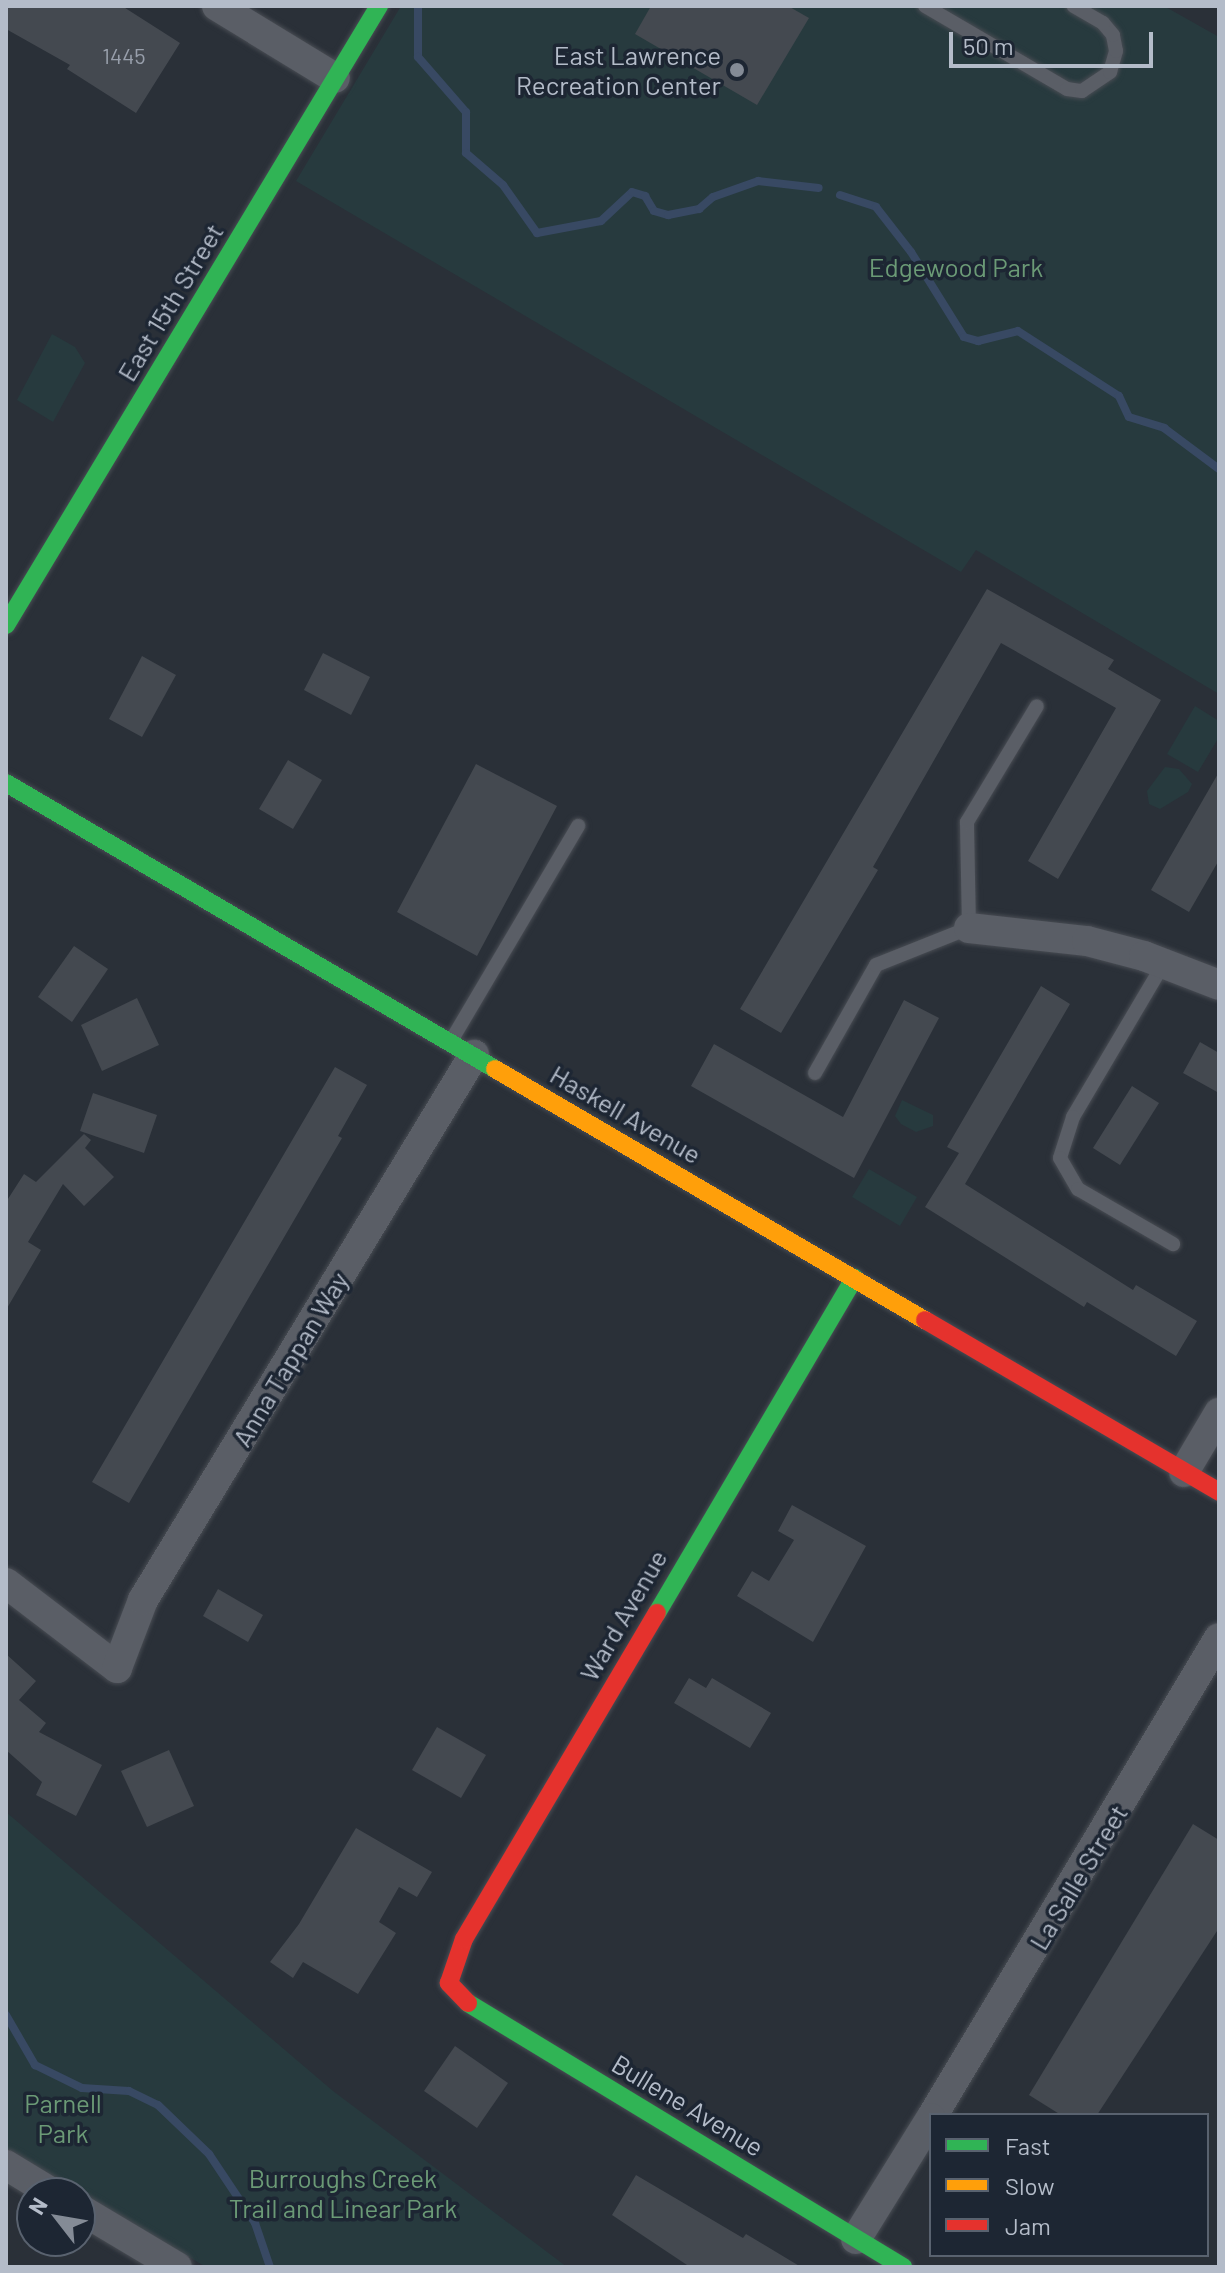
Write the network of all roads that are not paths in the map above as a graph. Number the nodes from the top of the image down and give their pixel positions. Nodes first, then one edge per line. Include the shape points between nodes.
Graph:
1 (217, 6) edge
2 (379, 6) edge
3 (925, 6) edge
4 (1074, 6) edge
5 (335, 78) junction
6 (6, 625) edge
7 (1037, 706) dead end
8 (6, 783) edge
9 (578, 826) dead end
10 (969, 928) junction
11 (1164, 963) junction
12 (1219, 985) edge
13 (462, 1048) junction
14 (815, 1073) dead end
15 (1173, 1244) dead end
16 (854, 1278) junction
17 (1219, 1413) edge
18 (1184, 1472) junction
19 (1219, 1492) edge
20 (6, 1583) edge
21 (1219, 1638) edge
22 (449, 1983) joint
23 (934, 2113) edge
24 (929, 2121) edge
25 (6, 2165) edge
26 (26, 2177) edge
27 (96, 2219) edge
28 (856, 2239) junction
29 (177, 2267) edge
30 (903, 2267) edge

1 - 5 street
2 - 5 main road, East 15th Street
3 - 4 lane via 1067,89 1082,91 1110,72 1116,51 1113,35 1103,23
5 - 6 main road, East 15th Street
7 - 10 lane via 967,822
8 - 13 main road, Haskell Avenue
9 - 13 lane
10 - 11 street via 1041,932
10 - 14 lane via 876,965
11 - 12 street
11 - 15 lane via 1073,1117 1060,1158 1078,1189
13 - 16 main road, Haskell Avenue
13 - 20 street, Anna Tappan Way via 143,1600 117,1668
16 - 18 main road, Haskell Avenue
16 - 22 main road, Ward Avenue via 464,1939
17 - 18 street
18 - 19 main road, Haskell Avenue
21 - 23 street, La Salle Street
22 - 28 main road, Bullene Avenue via 466,2002
24 - 28 street, La Salle Street
25 - 26 street
27 - 29 street
28 - 30 main road, Bullene Avenue

